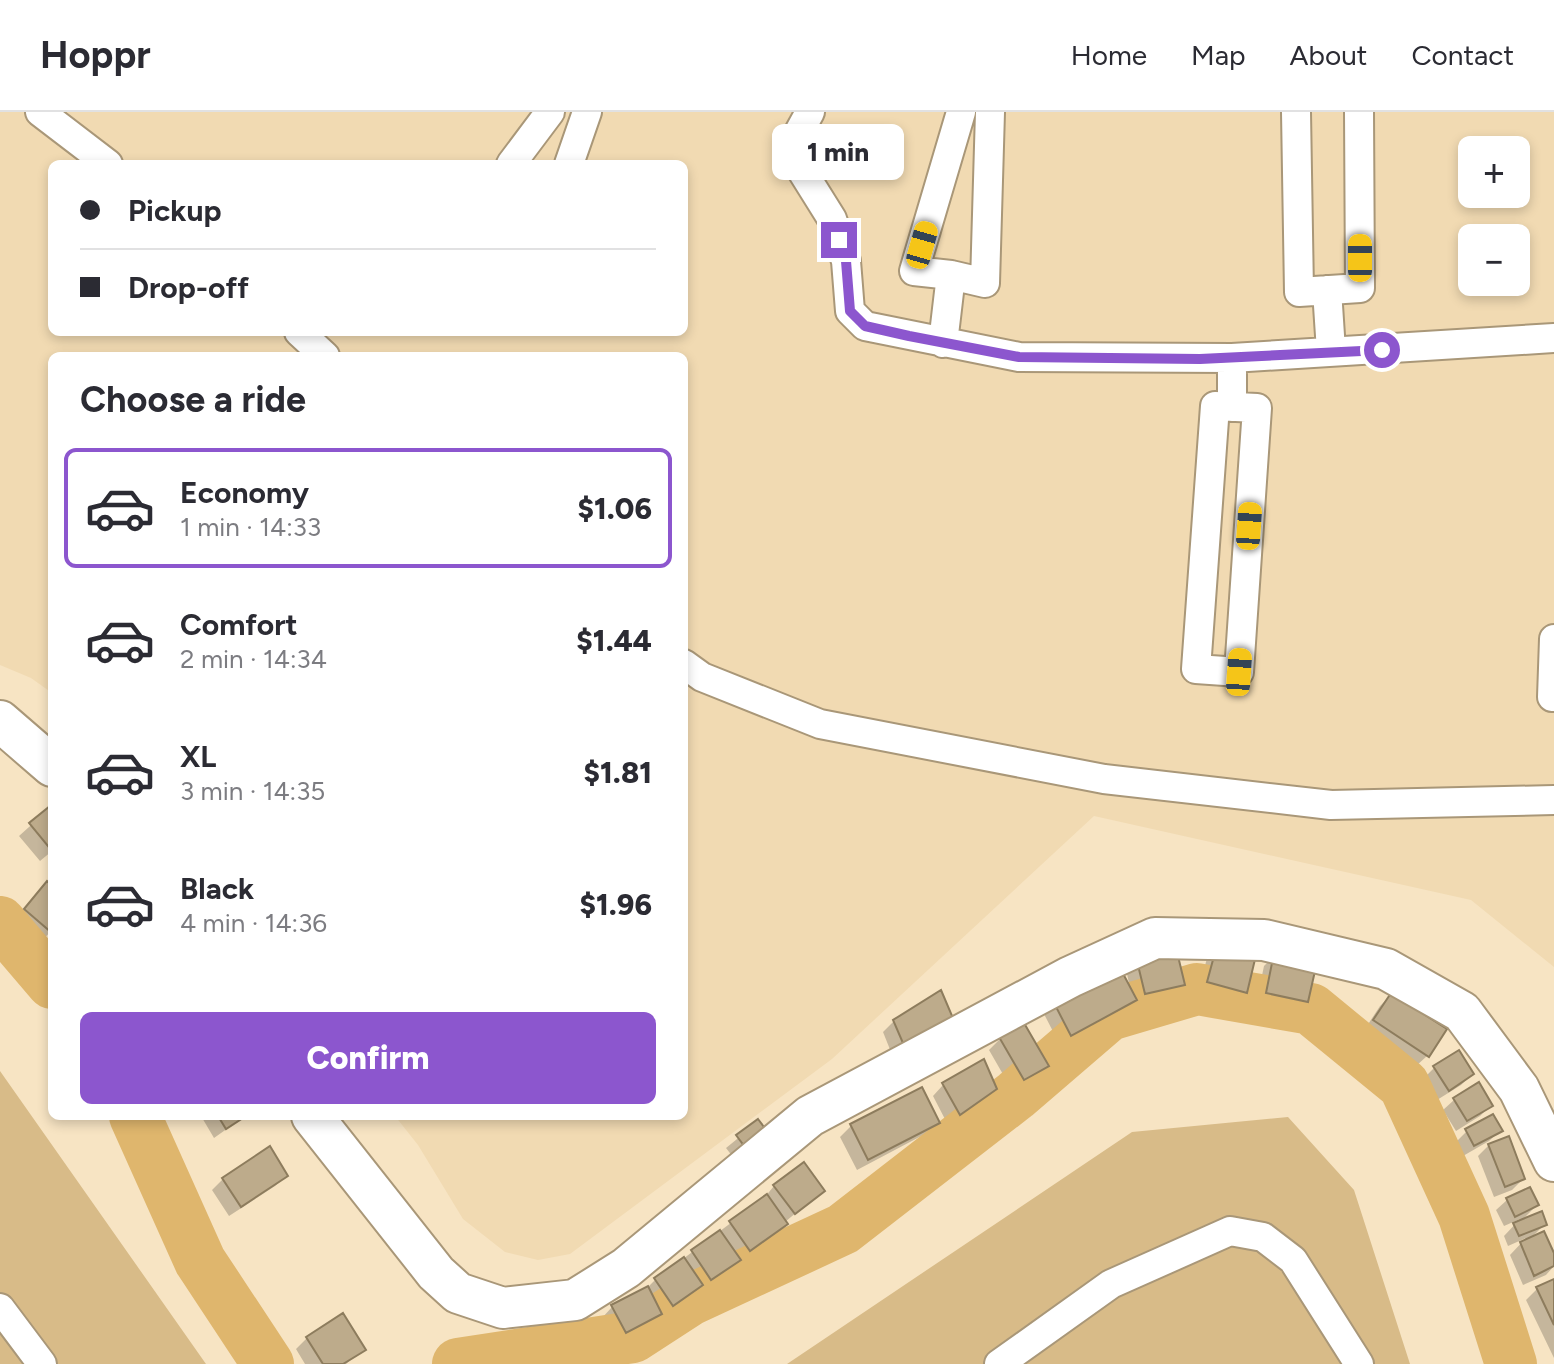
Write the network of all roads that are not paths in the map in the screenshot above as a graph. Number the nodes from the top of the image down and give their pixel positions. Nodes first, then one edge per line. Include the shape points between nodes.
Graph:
1 (40, 112) edge
2 (550, 112) edge
3 (587, 112) edge
4 (810, 112) edge
5 (961, 112) edge
6 (990, 112) edge
7 (1296, 112) edge
8 (1359, 112) edge
9 (103, 160) edge
10 (514, 160) edge
11 (570, 160) edge
12 (951, 275) junction
13 (1327, 290) junction
14 (303, 336) edge
15 (1554, 338) edge
16 (943, 343) junction
17 (1331, 351) junction
18 (321, 352) edge
19 (1232, 358) junction
20 (1232, 407) junction
21 (1554, 639) edge
22 (688, 667) edge
23 (1554, 697) edge
24 (0, 721) edge
25 (48, 763) edge
26 (1554, 800) edge
27 (315, 1120) edge
28 (1554, 1161) edge
29 (0, 1308) edge
30 (42, 1364) edge
31 (999, 1364) edge
32 (1359, 1364) edge

1 - 9 street
2 - 10 street
3 - 11 street
4 - 16 street via 799,132 798,154 802,171 832,219 846,261 850,311 865,326
5 - 12 street via 914,271
6 - 12 street via 985,283
7 - 13 street via 1299,292
8 - 13 street via 1360,288
12 - 16 street
13 - 17 street
14 - 18 street
15 - 17 street
16 - 19 street via 1019,357
17 - 19 street
19 - 20 street
20 - 20 street via 1215,406 1196,669 1239,672 1257,408
21 - 23 street
22 - 26 street via 820,724 1104,779 1331,805
24 - 25 street
27 - 28 street via 436,1273 458,1293 503,1308 575,1300 626,1268 810,1116 1070,977 1155,938 1264,940 1386,969 1462,1012 1519,1089
29 - 30 street
31 - 32 street via 1111,1284 1230,1231 1263,1237 1293,1260

